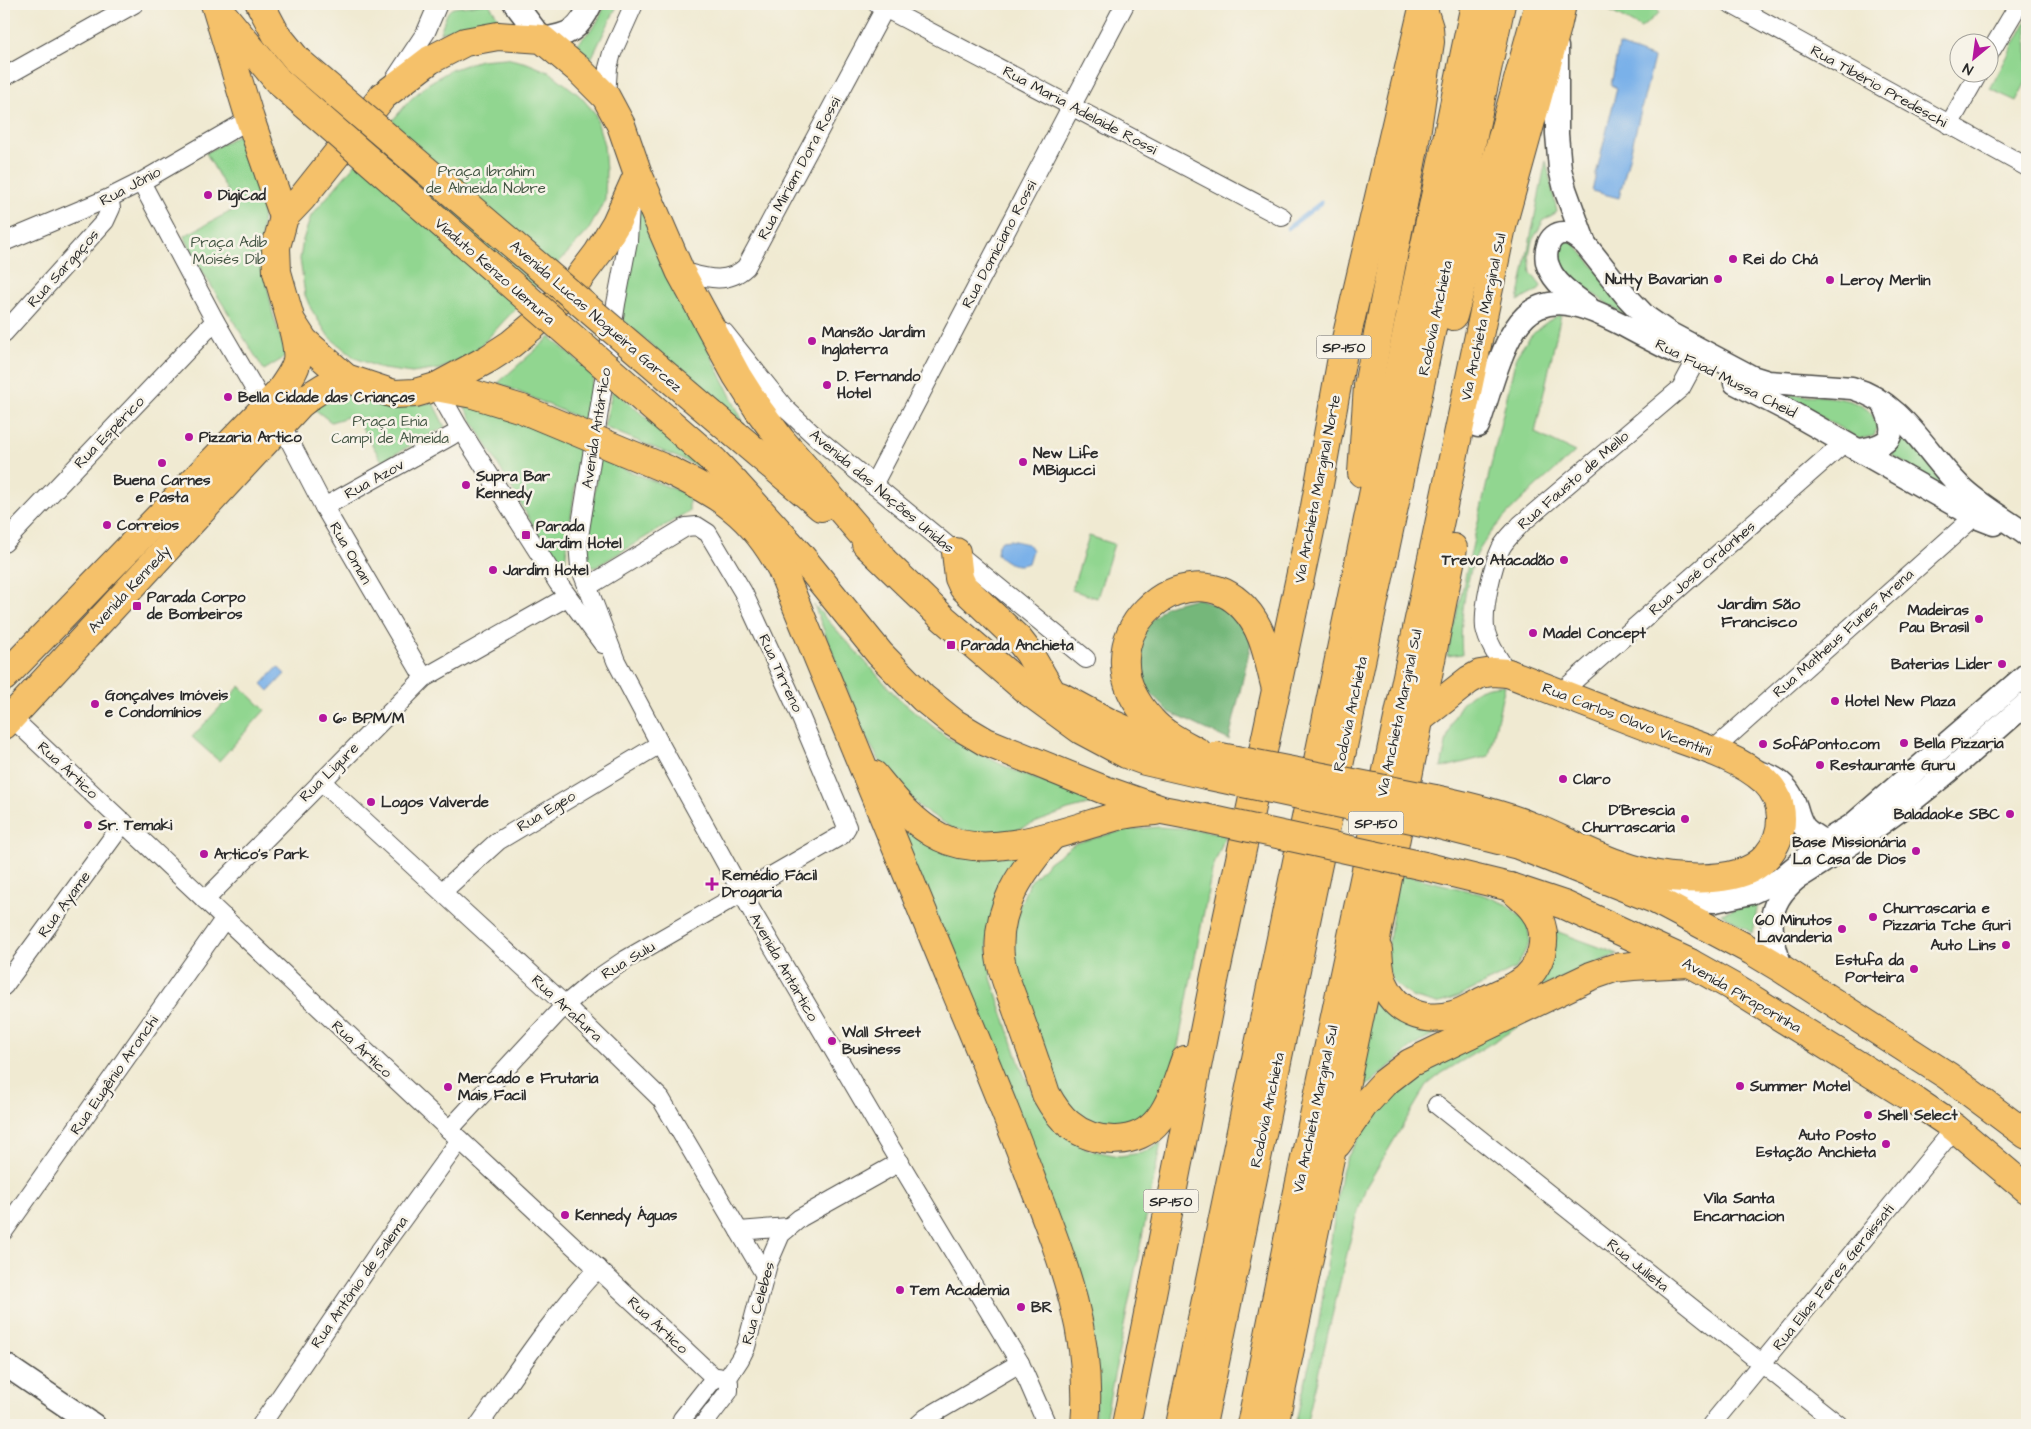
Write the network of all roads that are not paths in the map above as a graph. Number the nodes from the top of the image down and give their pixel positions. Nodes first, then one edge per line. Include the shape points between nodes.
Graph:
1 (134, 4) edge
2 (215, 4) edge
3 (260, 4) edge
4 (438, 4) edge
5 (591, 4) edge
6 (634, 4) edge
7 (1125, 4) edge
8 (1474, 4) edge
9 (1501, 4) edge
10 (1539, 4) edge
11 (1731, 4) edge
12 (2019, 4) edge
13 (518, 5) edge
14 (881, 6) edge
15 (1423, 6) edge
16 (1559, 15) edge
17 (542, 39) junction
18 (1998, 39) edge
19 (4, 76) edge
20 (1973, 82) edge
21 (384, 96) junction
22 (606, 97) junction
23 (1071, 106) junction
24 (250, 119) junction
25 (1949, 125) junction
26 (2027, 167) edge
27 (141, 182) junction
28 (635, 182) junction
29 (109, 198) junction
30 (284, 217) junction
31 (1282, 217) dead end
32 (1503, 222) junction
33 (6, 239) edge
34 (1585, 244) junction
35 (680, 271) junction
36 (697, 303) junction
37 (1590, 308) junction
38 (291, 321) junction
39 (215, 322) junction
40 (4, 333) edge
41 (1695, 362) junction
42 (346, 378) junction
43 (436, 387) junction
44 (1882, 401) junction
45 (273, 417) junction
46 (1478, 426) junction
47 (451, 436) dead end
48 (1851, 446) junction
49 (873, 485) junction
50 (324, 507) junction
51 (1974, 516) junction
52 (1366, 521) junction
53 (2027, 535) edge
54 (4, 543) edge
55 (956, 552) junction
56 (1385, 552) junction
57 (880, 556) junction
58 (587, 587) junction
59 (567, 597) junction
60 (944, 619) junction
61 (1086, 659) dead end
62 (616, 661) junction
63 (1508, 673) junction
64 (2027, 674) edge
65 (4, 676) edge
66 (424, 678) junction
67 (1051, 691) junction
68 (1560, 693) junction
69 (1277, 694) junction
70 (2027, 703) edge
71 (1418, 720) junction
72 (8, 721) edge
73 (660, 744) junction
74 (1712, 752) junction
75 (857, 755) junction
76 (1208, 762) junction
77 (1746, 766) junction
78 (320, 781) junction
79 (1162, 810) junction
80 (1433, 811) junction
81 (124, 822) junction
82 (1801, 822) junction
83 (842, 835) joint
84 (1052, 836) junction
85 (1567, 842) junction
86 (1833, 846) junction
87 (1792, 868) junction
88 (1510, 887) junction
89 (443, 891) junction
90 (742, 894) junction
91 (1654, 899) junction
92 (204, 900) junction
93 (224, 918) junction
94 (1377, 934) junction
95 (1690, 963) junction
96 (1782, 970) junction
97 (1215, 976) junction
98 (4, 986) edge
99 (565, 1005) junction
100 (1437, 1106) dead end
101 (1955, 1128) junction
102 (454, 1135) junction
103 (2027, 1135) edge
104 (1331, 1154) junction
105 (900, 1162) junction
106 (2027, 1189) edge
107 (788, 1227) junction
108 (4, 1231) edge
109 (739, 1231) junction
110 (598, 1268) junction
111 (765, 1275) junction
112 (1020, 1363) junction
113 (4, 1364) edge
114 (1763, 1364) junction
115 (721, 1379) junction
116 (94, 1425) edge
117 (260, 1425) edge
118 (479, 1425) edge
119 (680, 1425) edge
120 (703, 1425) edge
121 (918, 1425) edge
122 (1048, 1425) edge
123 (1085, 1425) edge
124 (1126, 1425) edge
125 (1180, 1425) edge
126 (1202, 1425) edge
127 (1251, 1425) edge
128 (1274, 1425) edge
129 (1711, 1425) edge
130 (1839, 1425) edge

1 - 19 street
2 - 24 main road
2 - 79 main road, Viaduto Kenzo Uemura, bridge via 278,81 713,460 799,554 880,654 940,713 986,742
3 - 57 main road, Avenida Lucas Nogueira Garcez, bridge via 276,34 298,61
4 - 21 street via 426,32
5 - 17 street via 573,31
6 - 22 street via 612,53
7 - 23 street, Rua Domiciano Rossi
8 - 52 main road, Rodovia Anchieta
9 - 56 main road, Rodovia Anchieta / SP-150
10 - 56 main road via 1474,234 1420,445
11 - 25 street, Rua Tibério Predeschi
12 - 18 street
13 - 17 street, Avenida das Nações Unidas
14 - 23 street, Rua Maria Adelaide Rossi
14 - 35 street, Rua Miriam Dora Rossi via 746,267 731,278 722,280
15 - 52 main road via 1430,42 1421,107 1368,386 1362,475
15 - 69 main road, Via Anchieta Marginal Norte / SP-150 via 1343,352
16 - 32 main road, Via Anchieta Marginal Sul / SP-150
16 - 34 street, Rua Fuad Mussa Cheid via 1557,134 1560,169
17 - 21 main road via 498,36 465,42 430,60
17 - 22 main road, Avenida das Nações Unidas
20 - 25 street
21 - 30 main road
22 - 28 main road, Avenida das Nações Unidas via 621,125
23 - 31 street, Rua Maria Adelaide Rossi
23 - 49 street, Rua Domiciano Rossi
24 - 27 street, Rua Jônio
24 - 30 main road
25 - 26 street, Rua Tibério Predeschi
27 - 29 street, Rua Jônio
27 - 39 street, Rua Oman
28 - 35 main road, Avenida das Nações Unidas
28 - 43 main road via 616,223 576,282 535,324 488,359
28 - 58 street, Avenida Antártico via 578,543 580,567
29 - 33 street, Rua Jônio
29 - 40 street, Rua Sargaços via 110,211 105,221
30 - 38 main road via 276,247 277,272
32 - 46 main road via 1507,255
32 - 127 main road, Via Anchieta Marginal Sul / SP-150
34 - 37 street via 1574,235 1561,233 1550,242 1546,260 1556,279
34 - 44 street, Rua Fuad Mussa Cheid via 1646,318 1752,378 1852,388
35 - 36 main road, Avenida das Nações Unidas
36 - 49 street, Avenida das Nações Unidas via 714,318 785,408
36 - 57 main road, Avenida das Nações Unidas via 758,409
37 - 41 street, Rua Fuad Mussa Cheid
37 - 46 street, Rua Fuad Mussa Cheid via 1565,303 1549,304 1526,316 1515,329 1505,350
38 - 42 main road via 304,341
38 - 45 main road, Avenida Kennedy via 299,359 278,394
39 - 45 street, Rua Oman
39 - 54 street, Rua Espérico
41 - 48 street, Rua Fuad Mussa Cheid
41 - 63 street, Rua Fausto de Mello via 1681,388 1520,524 1502,547 1492,574 1485,627
42 - 43 main road via 394,394 415,394
42 - 45 main road, Avenida Kennedy
43 - 59 street, Avenida Antártico via 456,424
43 - 75 main road, bridge via 522,409 666,469 736,510 766,542 781,568
44 - 48 street via 1891,424 1892,432 1888,439 1876,447
44 - 53 street, Rua Fuad Mussa Cheid via 1912,428 1965,490
45 - 50 street, Rua Oman
45 - 65 main road, Avenida Kennedy
45 - 72 main road, Avenida Kennedy via 174,540
46 - 71 main road
47 - 50 street, Rua Azov
48 - 51 street, Rua Fuad Mussa Cheid
48 - 68 street, Rua José Ordonhes
49 - 55 street, Avenida das Nações Unidas
50 - 66 street, Rua Oman
51 - 53 street, Rua Fuad Mussa Cheid
51 - 74 street, Rua Matheus Funes Arena
52 - 125 main road, Rodovia Anchieta
55 - 61 street, Avenida das Nações Unidas
55 - 67 main road via 963,587 1020,640
56 - 126 main road, Rodovia Anchieta / SP-150
57 - 60 main road, Avenida Lucas Nogueira Garcez
58 - 62 street, Avenida Antártico
58 - 83 street, Rua Tirreno via 691,525 708,534 743,592 795,704 846,823
59 - 62 street, Avenida Antártico
59 - 66 street, Rua Ligure
60 - 67 main road, Avenida Lucas Nogueira Garcez
60 - 76 main road, Avenida Lucas Nogueira Garcez via 1025,689 1081,730 1145,761
62 - 73 street, Avenida Antártico
63 - 68 main road, Rua Carlos Olavo Vicentini
63 - 71 main road via 1480,674
64 - 86 street via 1851,826
66 - 78 street, Rua Ligure
67 - 76 main road, Avenida Lucas Nogueira Garcez via 1119,727
68 - 74 main road, Rua Carlos Olavo Vicentini
69 - 76 main road via 1259,631 1244,608 1234,600 1219,592 1202,589 1177,592 1157,601 1134,624 1126,648 1124,671 1134,697 1150,720
69 - 97 main road, Via Anchieta Marginal Norte / SP-150
70 - 86 street via 1923,793
71 - 94 main road
72 - 81 street, Rua Ártico
73 - 89 street, Rua Egeo via 498,841
73 - 90 street, Avenida Antártico
74 - 77 main road, Rua Carlos Olavo Vicentini
75 - 84 main road via 904,810 930,832 949,842 984,847
75 - 123 main road via 1008,1116 1058,1249 1083,1340
76 - 80 main road, bridge
77 - 82 street, Rua Carlos Olavo Vicentini via 1785,786
77 - 85 main road, Rua Carlos Olavo Vicentini via 1773,791 1782,824 1779,838 1764,859 1745,871 1712,877 1659,875
78 - 89 street, Rua Arafura
78 - 92 street, Rua Ligure
79 - 84 main road via 1116,816
79 - 88 main road, Avenida Piraporinha, bridge
80 - 85 main road via 1504,816
80 - 91 main road
81 - 92 street, Rua Ártico
81 - 98 street, Rua Ayame
82 - 86 street via 1810,832
82 - 87 street
83 - 90 street, Rua Sulu
84 - 97 main road via 1011,892 1001,928 1000,956 1046,1094 1068,1124 1086,1134 1115,1140 1143,1133 1158,1121 1171,1098
85 - 91 main road
86 - 87 street
86 - 96 street via 1779,896 1772,914 1771,929
87 - 91 street via 1779,880 1751,893 1715,901
88 - 94 main road via 1535,912 1542,926 1543,944 1537,962 1519,984 1454,1015 1430,1018 1411,1014 1396,1003 1383,984
88 - 95 main road, Avenida Piraporinha via 1564,905
89 - 99 street, Rua Arafura
90 - 99 street, Rua Sulu via 625,960
90 - 105 street, Avenida Antártico
91 - 96 main road
92 - 93 street, Rua Ártico
93 - 102 street, Rua Ártico
93 - 108 street, Rua Eugênio Aronchi
94 - 104 main road
95 - 101 main road, Avenida Piraporinha via 1748,996
95 - 104 main road via 1614,968 1410,1063 1384,1083 1364,1106
96 - 103 main road via 1948,1076
97 - 124 main road, SP-150
99 - 102 street, Rua Sulu
99 - 109 street, Rua Arafura via 660,1099
100 - 114 street, Rua Julieta
101 - 106 main road, Avenida Piraporinha
101 - 114 street, Rua Elias Feres Geraissati
102 - 110 street, Rua Ártico
102 - 117 street, Rua Antônio de Salema via 378,1254
104 - 128 main road
105 - 107 street, Rua Celebes
105 - 112 street, Avenida Antártico
107 - 109 street, Rua Celebes
107 - 111 street, Rua Celebes via 772,1253
109 - 111 street, Rua Arafura
110 - 115 street, Rua Ártico
110 - 118 street via 573,1294
111 - 115 street, Rua Celebes via 746,1347 740,1359
112 - 121 street
112 - 122 street, Avenida Antártico
113 - 116 street
114 - 129 street, Rua Elias Feres Geraissati
114 - 130 street, Rua Julieta
115 - 119 street, Rua Celebes
115 - 120 street, Rua Celebes via 729,1383 729,1391

